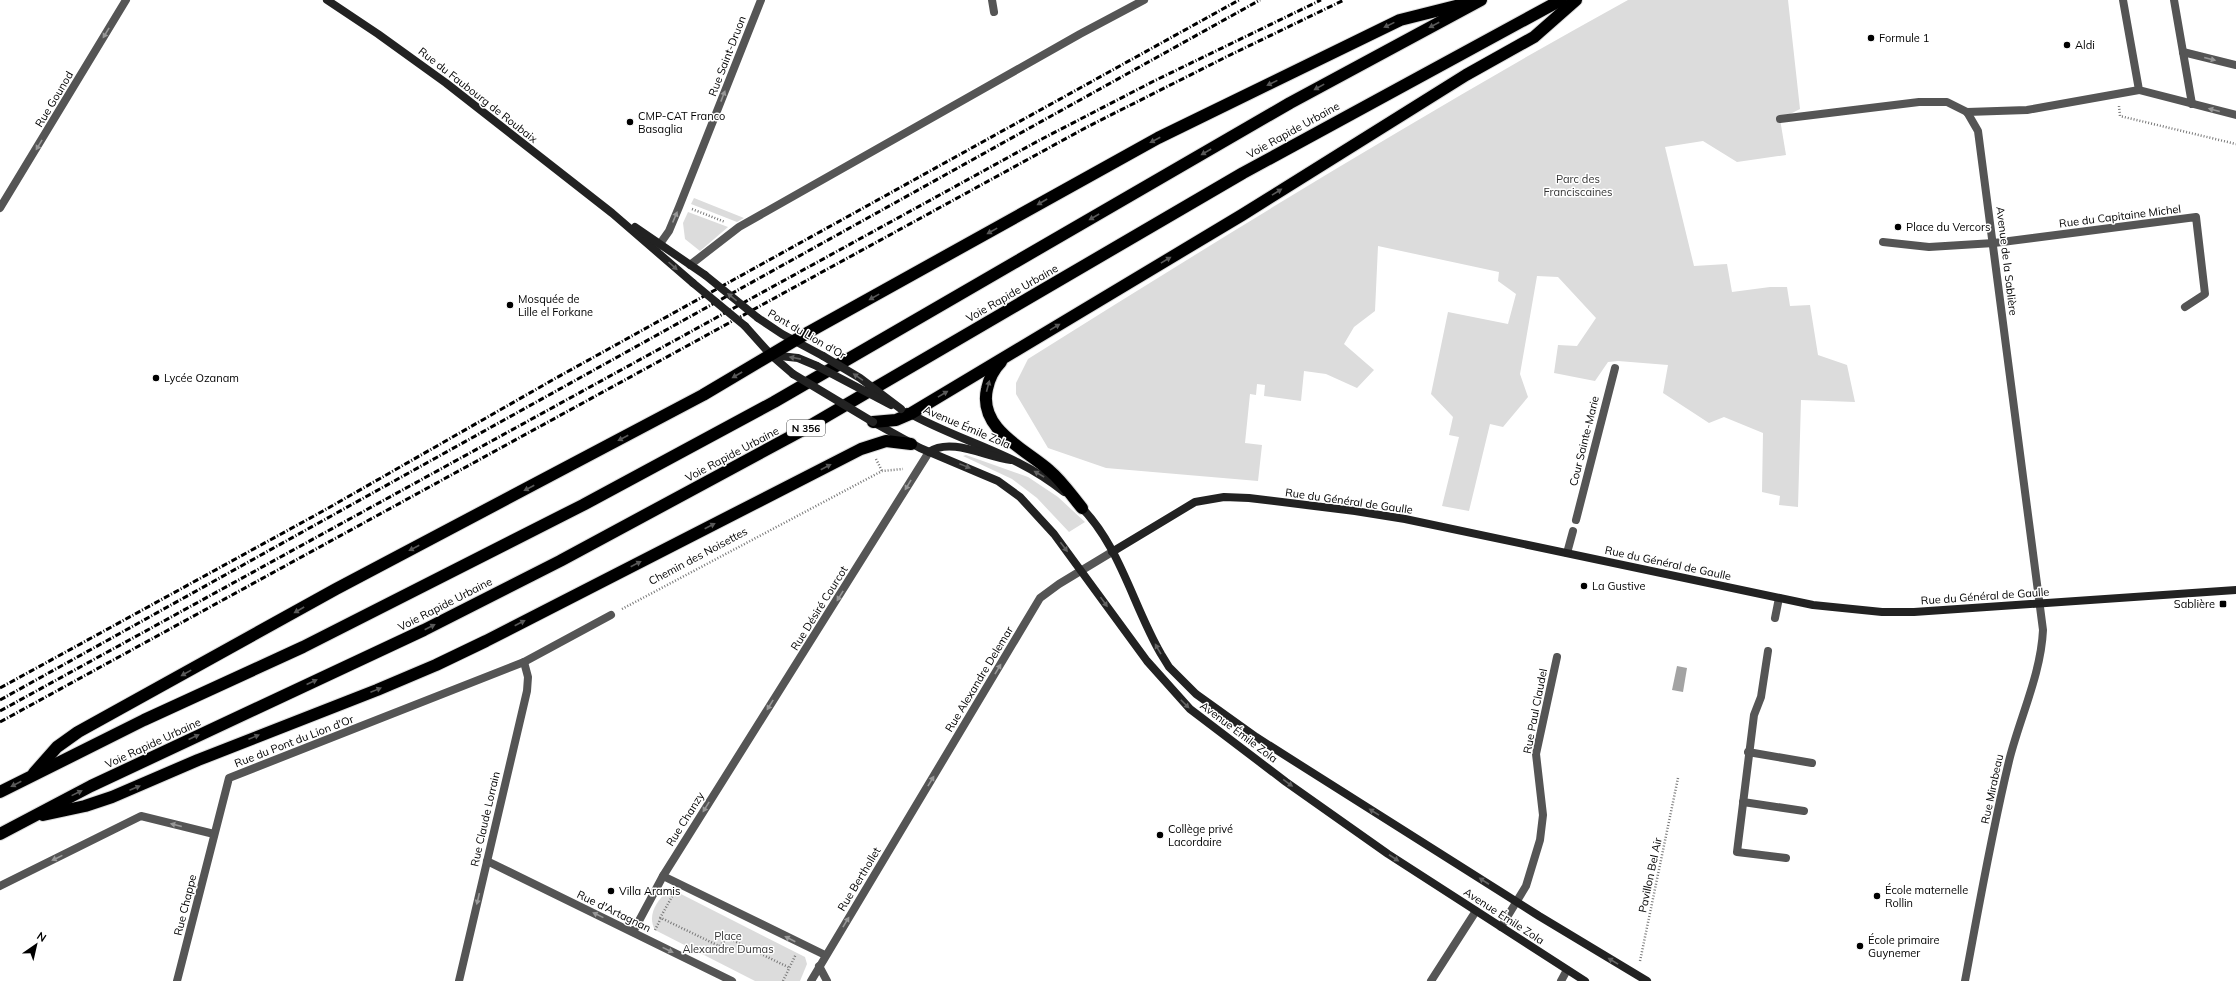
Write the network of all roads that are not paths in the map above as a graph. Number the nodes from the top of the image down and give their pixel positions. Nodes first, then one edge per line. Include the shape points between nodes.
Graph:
1 (126, 0) edge
2 (327, 0) edge
3 (761, 0) edge
4 (992, 0) edge
5 (1144, 0) edge
6 (1481, 0) edge
7 (1561, 0) edge
8 (1576, 0) edge
9 (2123, 0) edge
10 (2174, 0) edge
11 (994, 12) dead end
12 (2183, 52) junction
13 (2236, 65) edge
14 (2139, 90) junction
15 (2192, 104) junction
16 (1967, 112) junction
17 (2236, 115) edge
18 (1780, 119) dead end
19 (0, 208) edge
20 (1883, 242) dead end
21 (1994, 242) junction
22 (658, 247) junction
23 (690, 265) junction
24 (705, 275) joint
25 (2185, 307) dead end
26 (795, 341) junction
27 (771, 355) junction
28 (1004, 358) junction
29 (1615, 368) dead end
30 (906, 411) junction
31 (873, 422) joint
32 (890, 425) junction
33 (879, 442) junction
34 (911, 444) junction
35 (929, 452) junction
36 (1016, 460) junction
37 (1082, 508) junction
38 (1576, 520) dead end
39 (1573, 531) dead end
40 (1112, 552) junction
41 (1567, 553) junction
42 (1081, 571) junction
43 (2236, 590) edge
44 (1779, 598) junction
45 (2039, 604) junction
46 (611, 615) road end
47 (1775, 618) dead end
48 (1768, 651) dead end
49 (1557, 657) dead end
50 (524, 662) junction
51 (1748, 752) junction
52 (1812, 763) dead end
53 (726, 774) joint
54 (31, 776) junction
55 (0, 792) edge
56 (1743, 802) junction
57 (1804, 811) dead end
58 (912, 814) joint
59 (30, 818) junction
60 (0, 834) edge
61 (214, 834) junction
62 (1786, 858) dead end
63 (487, 861) junction
64 (663, 876) junction
65 (0, 886) edge
66 (1517, 902) junction
67 (1476, 911) junction
68 (1501, 927) junction
69 (633, 932) junction
70 (825, 955) junction
71 (819, 966) junction
72 (1567, 970) junction
73 (177, 981) edge
74 (459, 981) edge
75 (732, 981) edge
76 (811, 981) edge
77 (827, 981) edge
78 (1431, 981) edge
79 (1560, 981) edge
80 (1585, 981) edge
81 (1647, 981) edge
82 (1966, 981) edge

1 -> 19 street, Rue Gounod
2 - 22 main road, Rue du Faubourg de Roubaix via 418,62
22 -> 3 street, Rue Saint-Druon via 680,205
4 - 11 street
5 - 23 street via 739,227
6 -> 26 highway via 1400,20 1158,138
6 -> 54 highway via 1290,103 774,402 643,473 303,647 144,720
59 -> 7 highway, Voie Rapide Urbaine / N 356 via 180,744 424,630 574,554 801,431 1250,169
28 -> 8 highway via 1242,215 1466,75 1534,37
9 - 14 street
10 - 12 street
12 -> 13 street
12 - 15 street
14 - 15 street
14 - 16 street via 2027,110
17 -> 15 street
16 - 18 street via 1946,102 1919,102
16 - 21 street, Avenue de la Sablière via 1978,131
20 - 21 street via 1929,246
21 - 25 street, Rue du Capitaine Michel via 2196,217 2205,294
21 - 45 street, Avenue de la Sablière
22 - 23 main road, Rue du Faubourg de Roubaix
22 -> 27 main road, Rue du Faubourg de Roubaix, bridge via 693,283 746,326
23 - 24 main road, Rue du Faubourg de Roubaix
26 -> 24 main road, Pont du Lion d'Or, bridge via 758,318
26 - 27 highway
30 -> 26 main road, Pont du Lion d'Or, bridge via 860,378
30 -> 27 main road, Pont du Lion d'Or, bridge via 875,398 818,366 798,358
27 - 31 main road, bridge via 793,374
27 -> 54 highway via 653,422 336,589 78,732 57,747
30 -> 28 highway
37 -> 28 highway via 1052,473 1002,433 989,418 986,402 989,382
29 - 38 street, Cour Sainte-Marie
30 - 32 highway
30 - 36 main road, Avenue Émile Zola
31 - 32 highway
32 - 33 highway
32 - 34 main road, Avenue Émile Zola
33 - 34 highway
59 -> 33 highway via 85,806 112,797 204,757 428,668 486,641 854,452
34 - 35 main road, Avenue Émile Zola
35 - 36 main road, Avenue Émile Zola via 934,448 949,446 991,457
35 -> 42 main road, Avenue Émile Zola via 989,477 1020,497 1042,519
35 -> 53 street, Rue Désiré Courcot
37 -> 36 main road, Avenue Émile Zola via 1048,479
37 - 40 main road, Avenue Émile Zola
39 - 41 street
40 - 41 main road, Rue du Général de Gaulle via 1195,502 1224,497 1355,511
40 - 42 street, Rue Alexandre Delemar
66 -> 40 main road, Avenue Émile Zola via 1256,737 1196,694 1168,667 1160,654
41 - 44 main road, Rue du Général de Gaulle
58 -> 42 street, Rue Alexandre Delemar via 1040,598
42 -> 67 main road, Avenue Émile Zola via 1148,661 1190,709 1331,814
43 - 45 main road, Rue du Général de Gaulle
44 - 45 main road, Rue du Général de Gaulle via 1842,609 1888,612
44 - 47 street
45 - 82 street, Rue Mirabeau via 2043,630 2040,652 2004,785
46 - 50 street
48 - 51 street via 1761,697 1754,715
49 - 66 street, Rue Paul Claudel via 1536,754 1543,815 1541,834 1530,877
50 - 61 street, Rue du Pont du Lion d'Or via 229,778
50 - 63 street, Rue Claude Lorrain via 528,677 527,691
51 - 52 street
51 - 56 street
53 -> 64 street, Rue Chanzy
54 -> 55 highway
56 - 57 street
56 - 62 street via 1737,852
70 -> 58 street, Rue Berthollet
59 - 60 highway, Voie Rapide Urbaine / N 356
61 -> 65 street via 141,816
61 - 73 street, Rue Chappe
69 -> 63 street, Rue d'Artagnan
63 -> 74 street, Rue Claude Lorrain
64 - 69 street
70 -> 64 street
66 - 68 street, Rue Paul Claudel
81 -> 66 main road, Avenue Émile Zola
67 - 68 main road, Avenue Émile Zola
67 - 78 street
68 - 72 main road, Avenue Émile Zola
69 -> 75 street, Rue d'Artagnan
70 - 71 street
71 - 76 street
71 - 77 street
72 - 79 street
72 - 80 main road, Avenue Émile Zola

